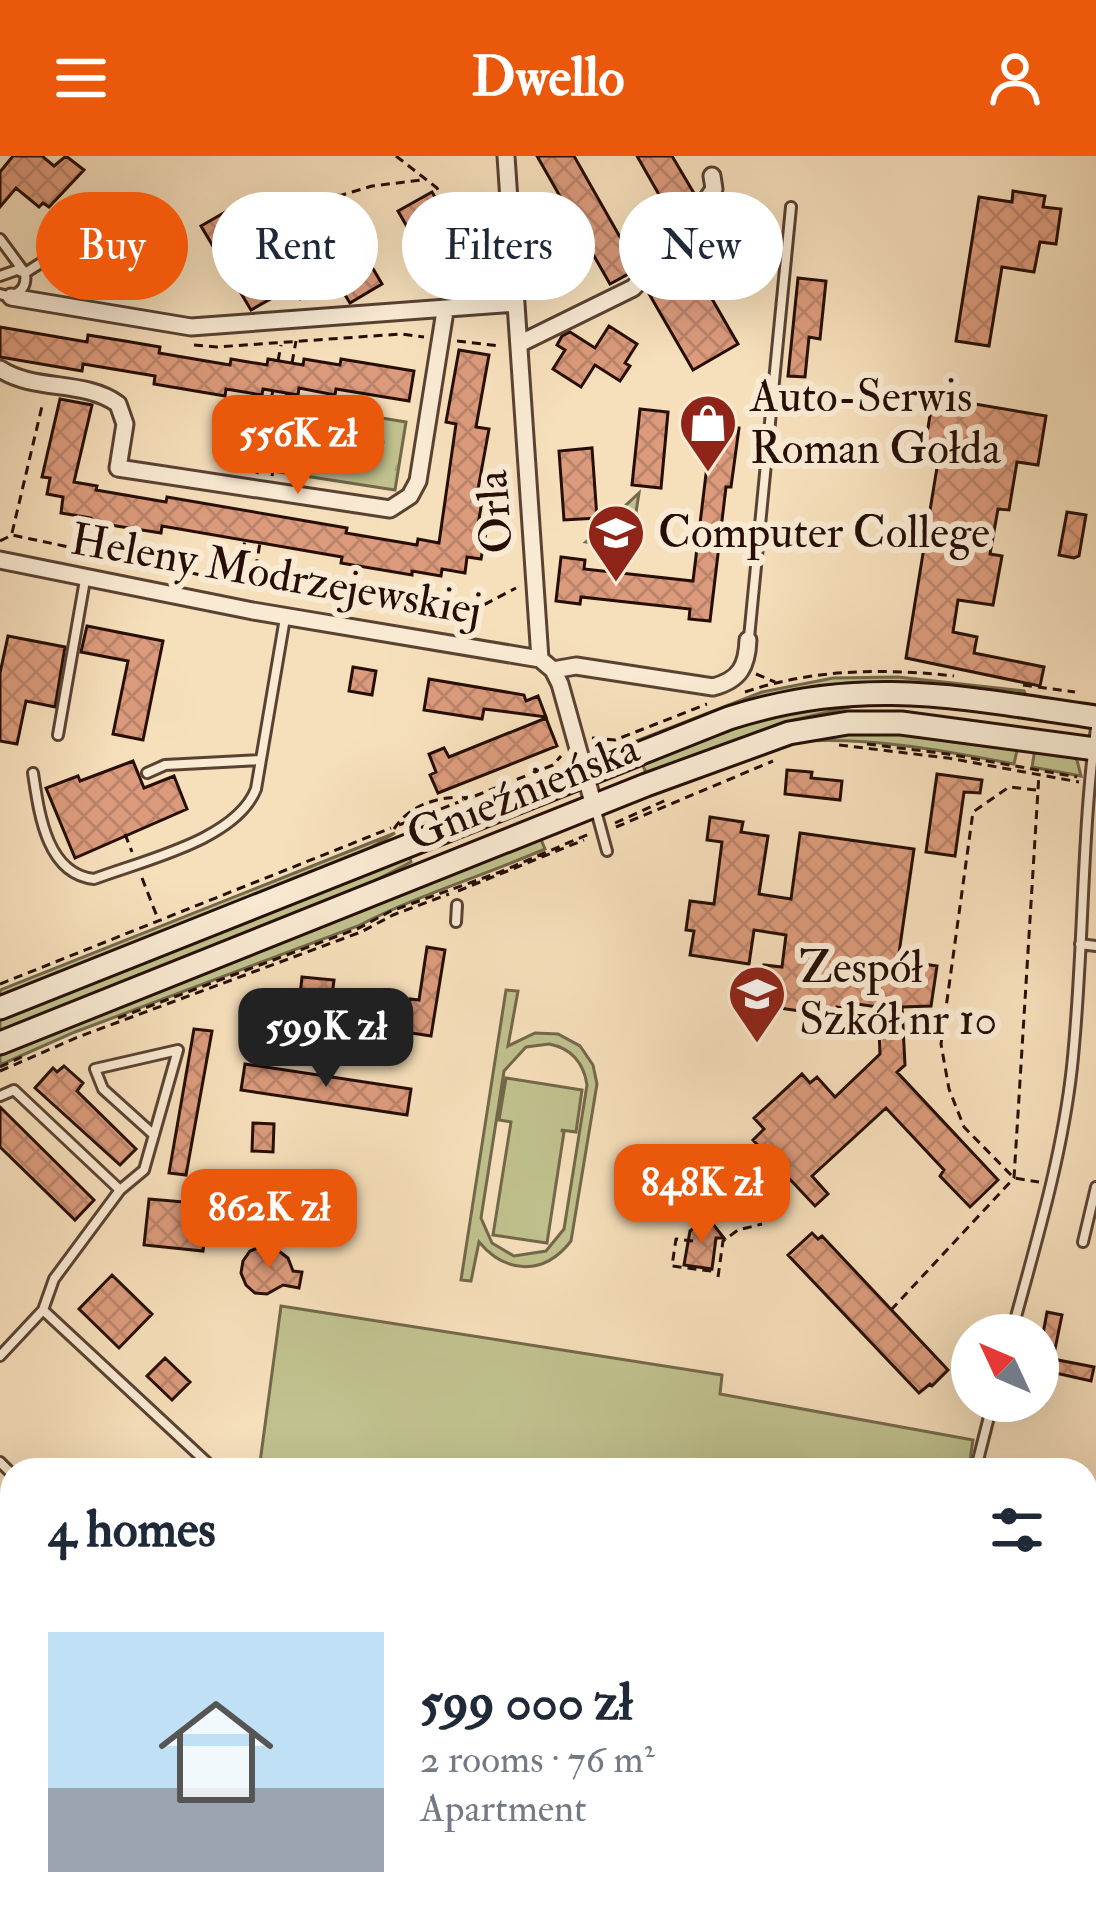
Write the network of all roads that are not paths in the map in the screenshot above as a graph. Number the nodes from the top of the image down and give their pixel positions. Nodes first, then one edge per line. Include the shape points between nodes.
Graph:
1 (506, 156) edge
2 (718, 185) dead end
3 (791, 207) dead end
4 (0, 239) edge
5 (36, 267) edge
6 (26, 274) junction
7 (0, 276) edge
8 (6, 295) edge
9 (508, 304) junction
10 (445, 311) junction
11 (519, 344) junction
12 (0, 369) edge
13 (0, 560) edge
14 (86, 578) junction
15 (285, 616) junction
16 (748, 640) joint
17 (546, 664) junction
18 (1096, 717) edge
19 (58, 735) dead end
20 (1095, 742) edge
21 (260, 760) junction
22 (147, 772) dead end
23 (34, 773) dead end
24 (585, 775) junction
25 (594, 806) junction
26 (607, 851) dead end
27 (457, 905) dead end
28 (456, 922) dead end
29 (1080, 944) junction
30 (1096, 946) edge
31 (0, 1009) edge
32 (0, 1043) edge
33 (0, 1096) edge
34 (154, 1136) junction
35 (1096, 1187) edge
36 (119, 1190) junction
37 (1083, 1242) dead end
38 (43, 1310) junction
39 (1017, 1314) edge
40 (0, 1356) edge
41 (988, 1422) edge
42 (202, 1458) edge
43 (979, 1458) edge

1 - 9 street, Orla
2 - 11 street via 633,288
3 - 16 lane
4 - 6 lane
5 - 6 lane
6 - 7 lane
6 - 8 lane via 22,291
8 - 10 street via 191,327
9 - 10 street
9 - 11 street, Orla
10 - 12 street, Orla via 418,482 390,509 118,468 125,424 118,404
11 - 17 street, Orla
13 - 14 street, Heleny Modrzejewskiej
14 - 15 street, Heleny Modrzejewskiej
14 - 19 lane
15 - 17 street, Heleny Modrzejewskiej
15 - 21 lane
16 - 17 street, Heleny Modrzejewskiej via 744,669 713,687
17 - 24 street, Orla
18 - 24 street, Gnieźnieńska via 912,692 822,695 729,718
20 - 25 street, Gnieźnieńska via 848,723 760,742
20 - 29 lane
21 - 22 lane
21 - 23 lane via 249,806 234,821 94,879 64,866 40,822
24 - 25 street, Orla
24 - 31 street, Gnieźnieńska
25 - 26 lane
25 - 32 street, Gnieźnieńska
27 - 28 lane
29 - 30 lane
29 - 39 lane via 1072,1068
33 - 36 lane via 14,1090
34 - 34 lane via 178,1050 95,1069 103,1089
34 - 36 lane via 144,1170
35 - 37 lane
36 - 38 lane via 54,1279
38 - 40 lane
38 - 42 lane
41 - 43 lane

